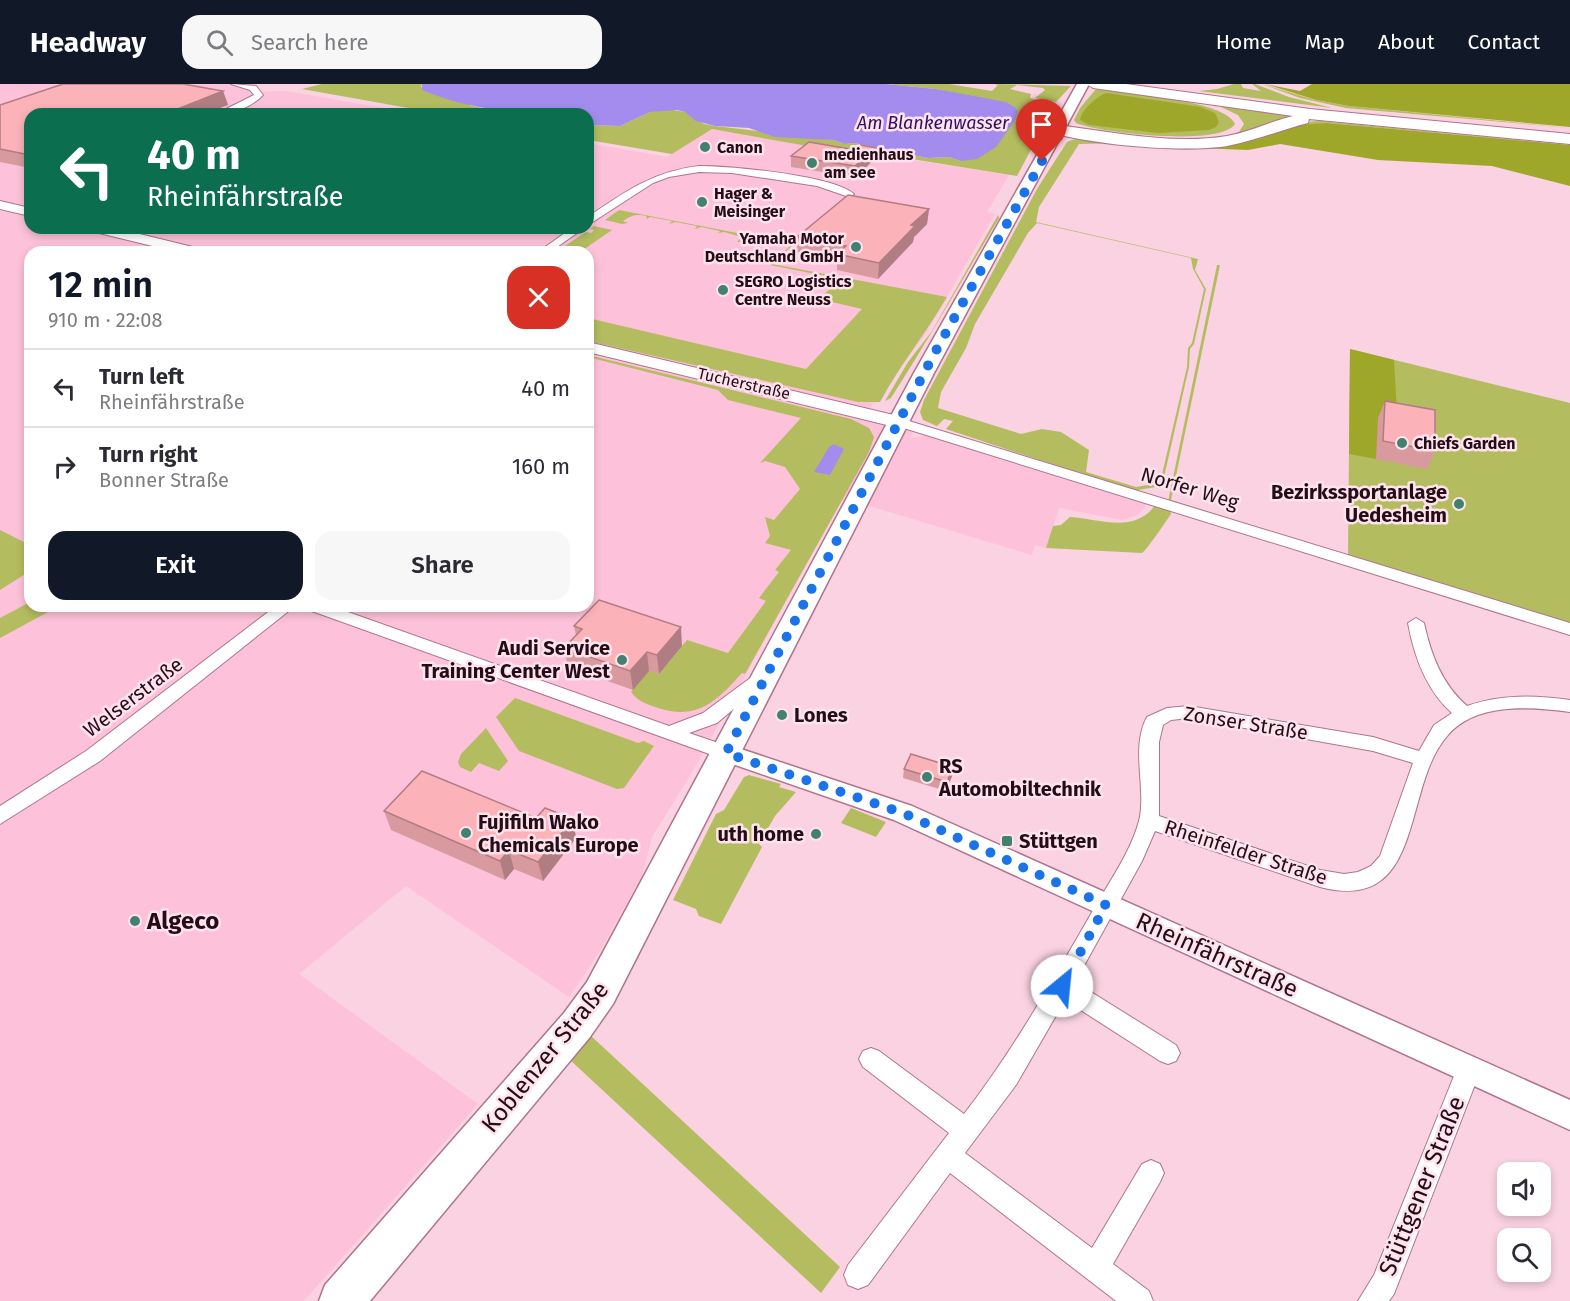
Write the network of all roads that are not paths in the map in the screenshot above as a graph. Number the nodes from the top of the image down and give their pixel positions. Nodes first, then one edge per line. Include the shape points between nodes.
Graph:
1 (235, 84) edge
2 (1083, 84) edge
3 (1093, 84) edge
4 (1224, 86) dead end
5 (1142, 87) edge
6 (1281, 94) dead end
7 (235, 108) edge
8 (1411, 120) junction
9 (1383, 122) junction
10 (1060, 127) junction
11 (1570, 133) edge
12 (1104, 135) junction
13 (1570, 139) edge
14 (1047, 152) junction
15 (849, 194) edge
16 (0, 205) edge
17 (24, 211) edge
18 (594, 218) edge
19 (121, 234) edge
20 (570, 234) edge
21 (171, 246) edge
22 (552, 246) edge
23 (594, 348) edge
24 (899, 422) junction
25 (279, 612) edge
26 (332, 612) edge
27 (1416, 623) dead end
28 (1570, 629) edge
29 (769, 672) junction
30 (1570, 705) edge
31 (1464, 714) junction
32 (669, 733) junction
33 (726, 753) junction
34 (1422, 768) junction
35 (0, 816) edge
36 (1149, 820) junction
37 (1106, 905) junction
38 (1062, 986) junction
39 (1168, 1053) dead end
40 (871, 1059) dead end
41 (1469, 1069) junction
42 (1570, 1115) edge
43 (967, 1131) junction
44 (948, 1155) junction
45 (1150, 1173) dead end
46 (1095, 1268) junction
47 (858, 1275) dead end
48 (341, 1301) edge
49 (1139, 1301) edge
50 (1372, 1301) edge

1 - 7 street via 253,88 259,95
2 - 10 main road, Koblenzer Straße
3 - 5 highway
4 - 5 highway
5 - 8 highway
5 - 9 highway
5 - 10 highway via 1226,110 1238,119 1240,127 1226,136 1195,140
6 - 8 highway
8 - 11 highway
9 - 12 highway via 1295,121 1238,139 1205,143
9 - 13 highway
10 - 12 highway
10 - 14 main road, Koblenzer Straße
12 - 14 highway via 1070,137
14 - 24 main road, Koblenzer Straße
15 - 18 street via 828,185 740,170 697,169 651,181
16 - 17 main road
19 - 21 main road
20 - 22 street
23 - 24 main road, Tucherstraße
24 - 28 street, Norfer Weg
24 - 29 main road, Koblenzer Straße
25 - 35 street, Welserstraße via 120,736
26 - 32 street
27 - 31 street via 1419,640 1437,680 1448,699
29 - 32 street via 710,718
29 - 33 main road, Koblenzer Straße
30 - 31 street via 1504,703
31 - 34 street via 1441,730
32 - 33 street
33 - 37 street, Rheinfährstraße via 903,813
33 - 48 main road, Koblenzer Straße via 600,993
34 - 36 street, Rheinfelder Straße via 1386,864 1370,877 1352,882 1328,880 1208,843
34 - 36 street, Zonser Straße via 1373,744 1189,712 1167,714 1154,722 1150,731
36 - 37 street, Zonser Straße via 1135,855
37 - 38 street
37 - 41 street, Rheinfährstraße
38 - 39 street
38 - 43 street via 1007,1077
40 - 43 street
41 - 42 street, Rheinfährstraße
41 - 50 street, Stüttgener Straße via 1384,1284
43 - 44 street
44 - 46 street
44 - 47 street
45 - 46 street
46 - 49 street

